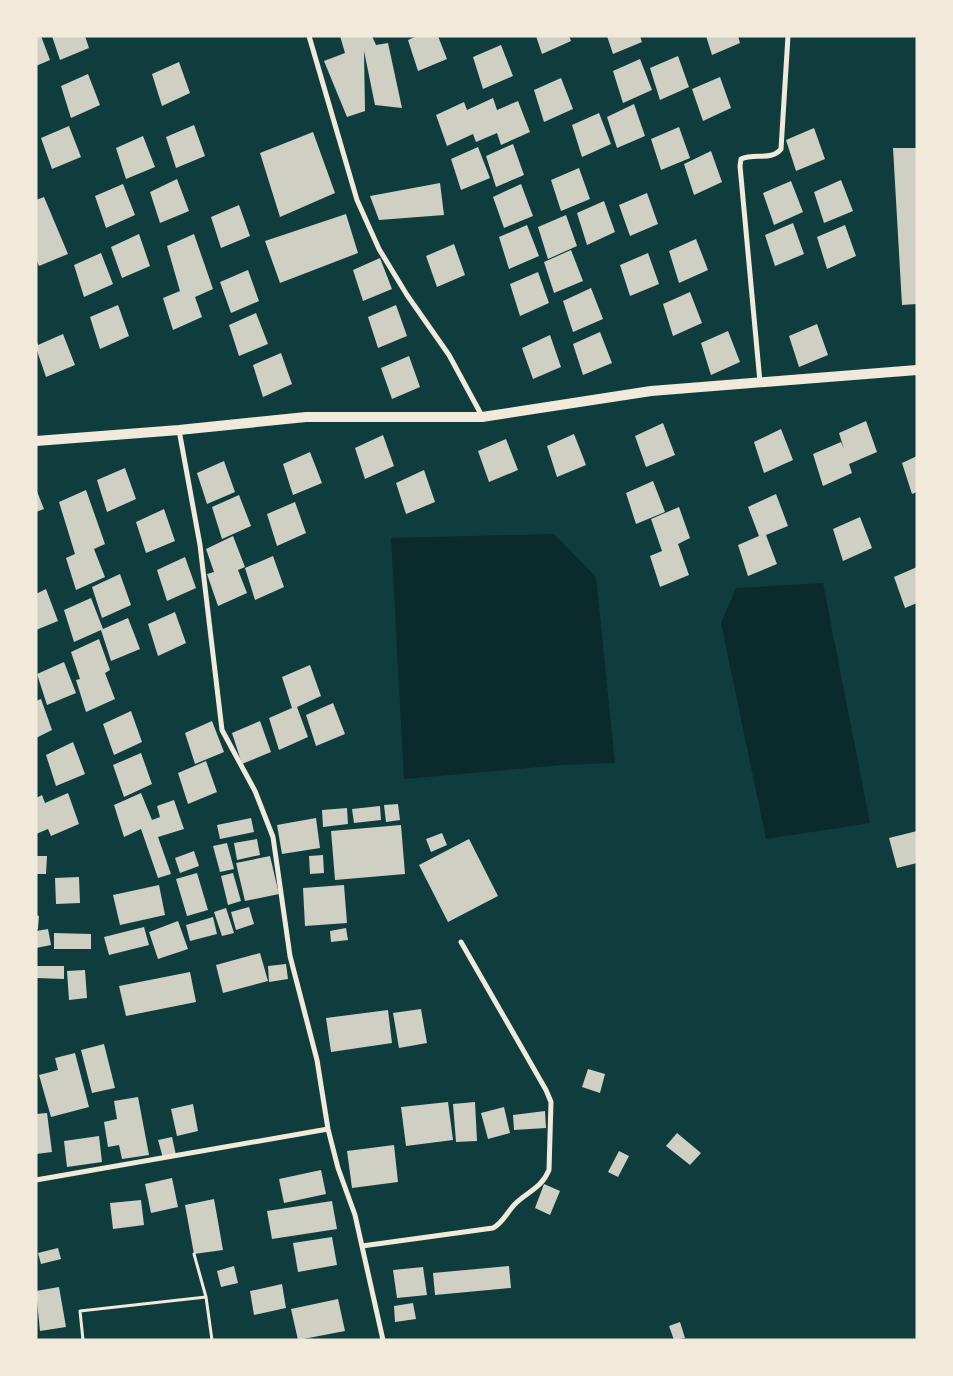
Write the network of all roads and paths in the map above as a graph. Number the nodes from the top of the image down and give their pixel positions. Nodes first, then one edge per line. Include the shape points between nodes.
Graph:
1 (310, 36) edge
2 (788, 36) edge
3 (917, 370) edge
4 (760, 382) junction
5 (482, 417) junction
6 (179, 430) junction
7 (36, 441) edge
8 (461, 942) dead end
9 (328, 1129) junction
10 (36, 1180) edge
11 (362, 1246) junction
12 (194, 1254) dead end
13 (206, 1297) junction
14 (83, 1340) edge
15 (212, 1340) edge
16 (383, 1340) edge

1 - 5 street via 357,200 379,249 449,355
2 - 4 street via 781,149 772,156 741,158 740,166
3 - 4 main road
4 - 5 main road via 651,390
5 - 6 main road via 306,416
6 - 7 main road
6 - 9 street via 200,545 222,730 255,791 273,837 290,956 317,1060
8 - 11 street via 551,1102 549,1170 545,1179 493,1228
9 - 10 street
9 - 11 street
11 - 16 street
12 - 13 path
13 - 14 path via 80,1311
13 - 15 path

